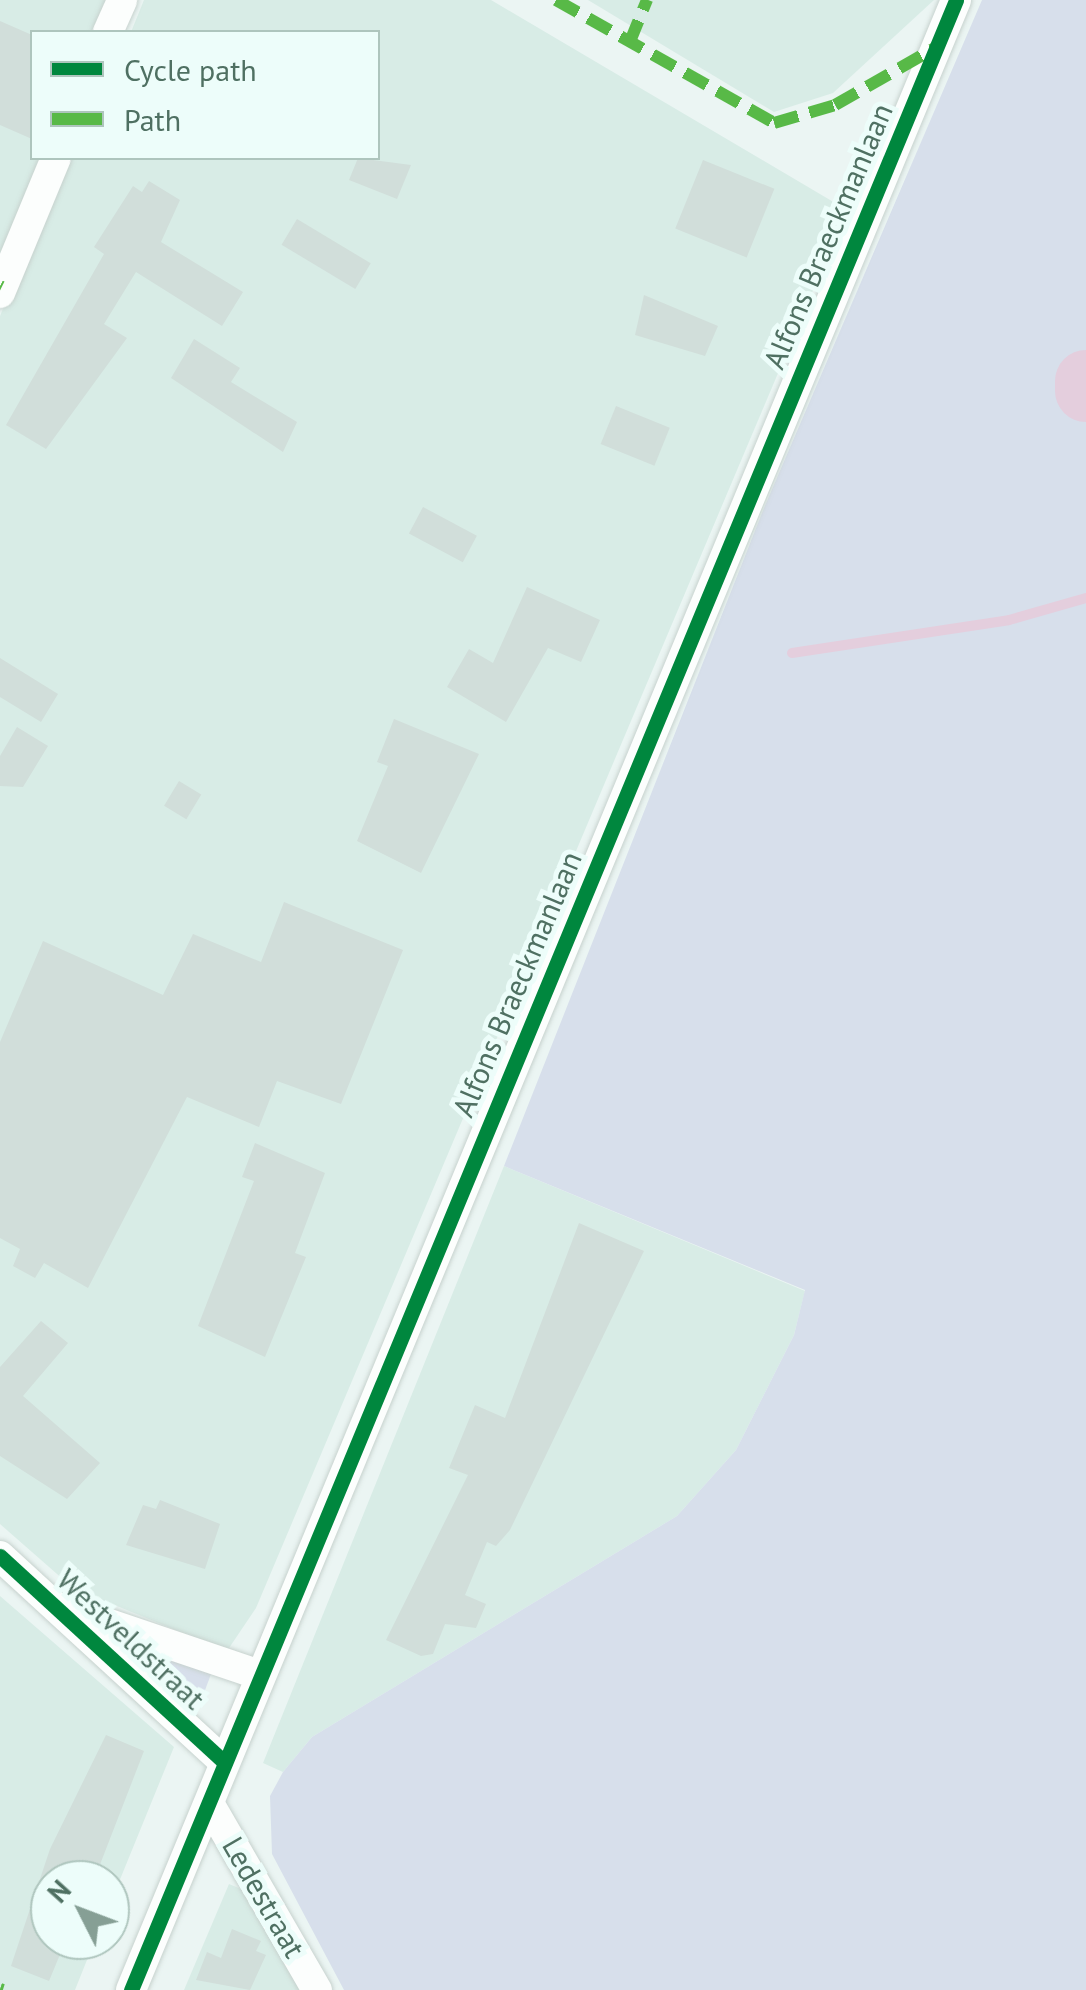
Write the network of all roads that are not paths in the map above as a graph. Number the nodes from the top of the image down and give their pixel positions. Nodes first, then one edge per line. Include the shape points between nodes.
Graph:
1 (122, 0) edge
2 (956, 0) edge
3 (109, 30) edge
4 (55, 160) edge
5 (1, 289) edge
6 (0, 1556) edge
7 (55, 1605) junction
8 (260, 1675) junction
9 (224, 1762) junction
10 (210, 1804) junction
11 (131, 1990) edge
12 (317, 1990) edge

1 - 3 street
2 - 8 street, Alfons Braeckmanlaan
4 - 5 street
6 - 7 street, Westveldstraat
7 - 8 street, Westveldstraat
7 - 9 street, Westveldstraat
8 - 9 street, Alfons Braeckmanlaan
9 - 10 street, Alfons Braeckmanlaan
10 - 11 street, Alfons Braeckmanlaan
10 - 12 street, Ledestraat

